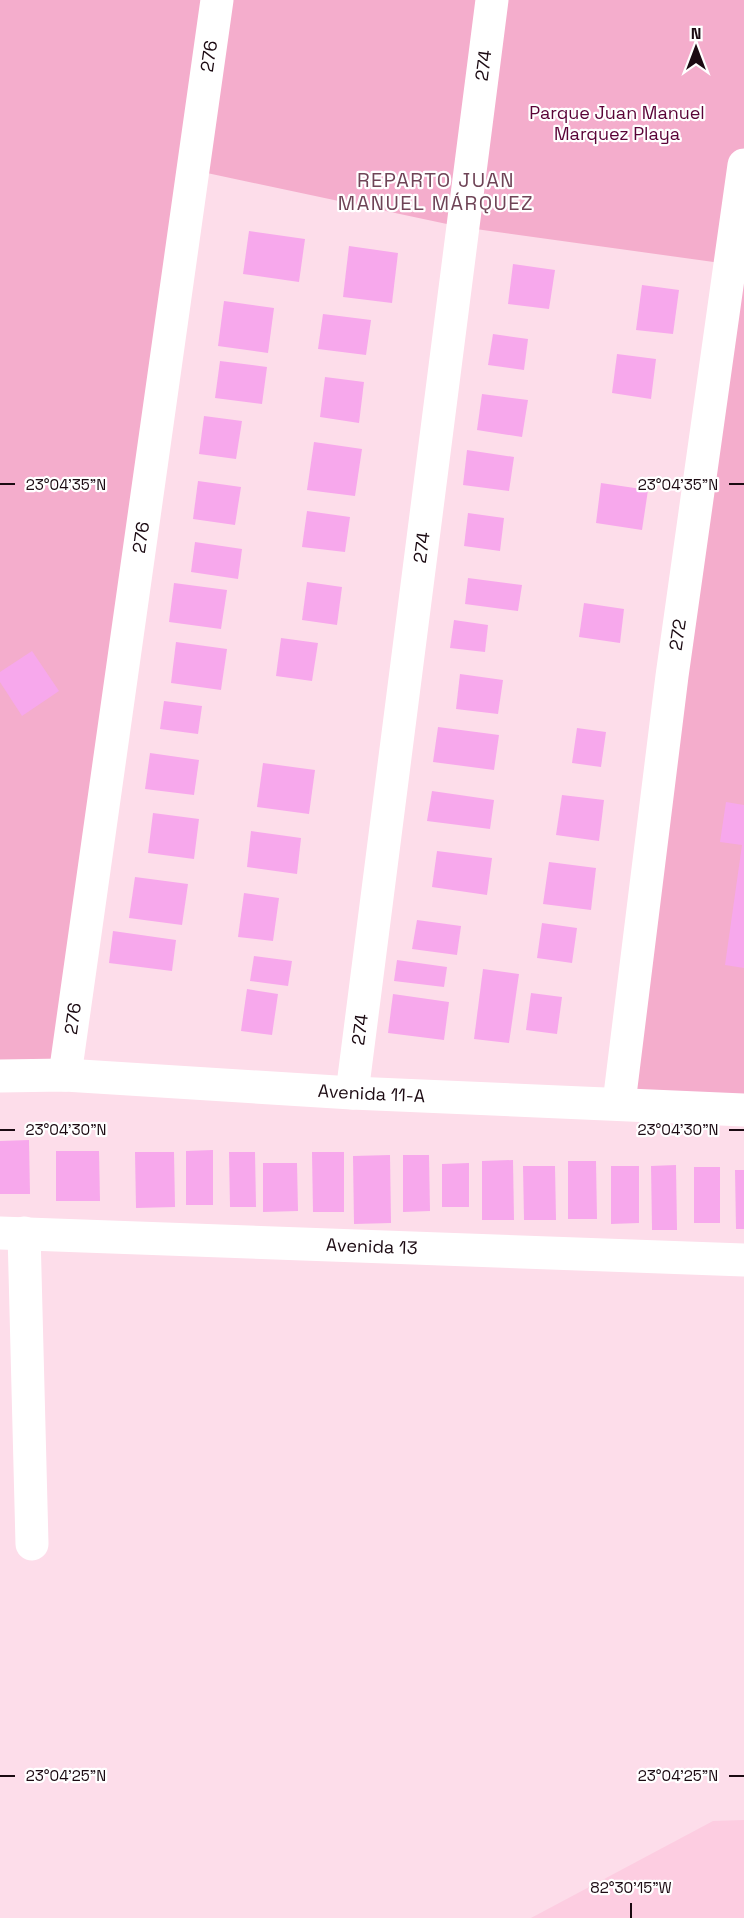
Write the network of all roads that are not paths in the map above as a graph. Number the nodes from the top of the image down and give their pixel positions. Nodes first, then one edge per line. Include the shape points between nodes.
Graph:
1 (217, 0) edge
2 (492, 0) edge
3 (744, 165) edge
4 (65, 1075) junction
5 (0, 1076) edge
6 (352, 1093) junction
7 (619, 1103) junction
8 (744, 1110) edge
9 (12, 1233) edge
10 (744, 1260) edge
11 (32, 1544) dead end

1 - 4 street, 276
2 - 6 street, 274
3 - 7 street, 272 via 673,664
4 - 5 street, Avenida 11-A
4 - 6 street, Avenida 11-A
6 - 7 street, Avenida 11-A
7 - 8 street, Avenida 11-A
9 - 10 street, Avenida 13
9 - 11 street

